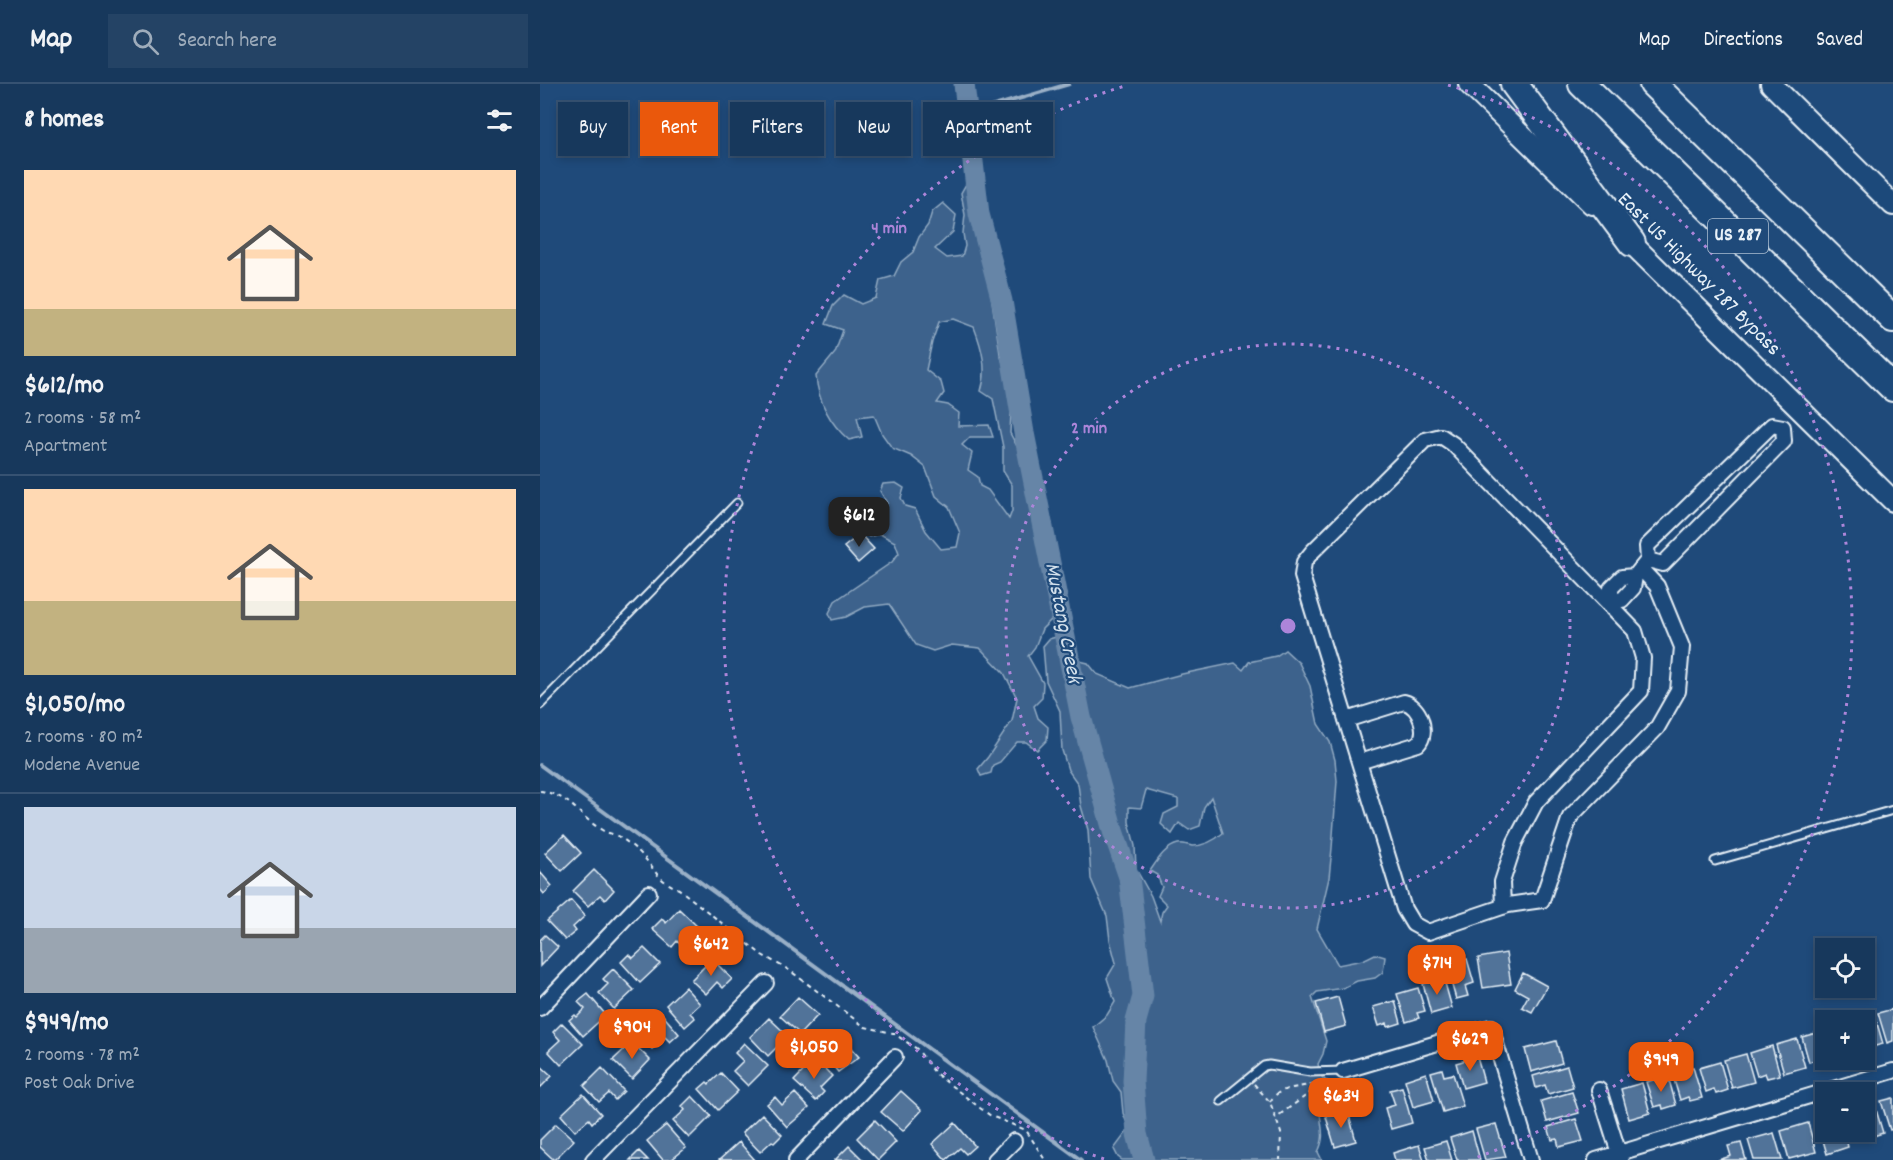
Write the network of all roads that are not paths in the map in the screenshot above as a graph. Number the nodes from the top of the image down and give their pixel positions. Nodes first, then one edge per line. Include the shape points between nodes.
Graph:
1 (1470, 84) edge
2 (1514, 84) edge
3 (1582, 84) edge
4 (1653, 84) edge
5 (1771, 84) edge
6 (1893, 205) edge
7 (1632, 243) junction
8 (1893, 319) edge
9 (1893, 388) edge
10 (1801, 410) junction
11 (1783, 427) junction
12 (1893, 501) edge
13 (737, 503) dead end
14 (1641, 568) junction
15 (1610, 601) junction
16 (540, 705) edge
17 (1346, 720) junction
18 (1359, 762) junction
19 (1893, 810) edge
20 (1715, 861) dead end
21 (649, 893) dead end
22 (1503, 907) junction
23 (766, 984) dead end
24 (540, 1008) edge
25 (895, 1057) dead end
26 (1343, 1071) joint
27 (1893, 1071) edge
28 (1599, 1090) dead end
29 (1221, 1101) dead end
30 (1014, 1141) dead end
31 (1620, 1156) edge
32 (593, 1160) edge
33 (796, 1160) edge
34 (995, 1160) edge
35 (1531, 1160) edge
36 (1596, 1160) edge

1 - 7 main road, East US Highway 287 Bypass
2 - 7 highway
3 - 9 highway, US 287
4 - 8 highway, US 287
5 - 6 main road
7 - 10 main road, East US Highway 287 Bypass
10 - 11 street
10 - 12 main road, East US Highway 287 Bypass
11 - 14 street via 1772,425 1647,546
11 - 14 street via 1784,441 1663,564
13 - 16 lane
14 - 15 street via 1633,588 1622,600
14 - 22 street via 1657,586 1682,647 1678,691 1657,728 1570,816 1542,900
15 - 17 street via 1453,444 1441,436 1425,440 1304,562 1302,576
15 - 22 street via 1635,631 1643,658 1641,691 1536,802 1515,842 1502,882
17 - 18 street
17 - 18 street via 1404,702 1416,708 1424,733 1418,744
18 - 22 street via 1404,909 1413,924 1428,932
19 - 20 lane
21 - 24 street
23 - 32 street
25 - 33 street
26 - 29 lane via 1310,1072 1264,1066
26 - 35 street via 1491,1027
27 - 31 street
28 - 31 street
30 - 34 street
31 - 36 street

